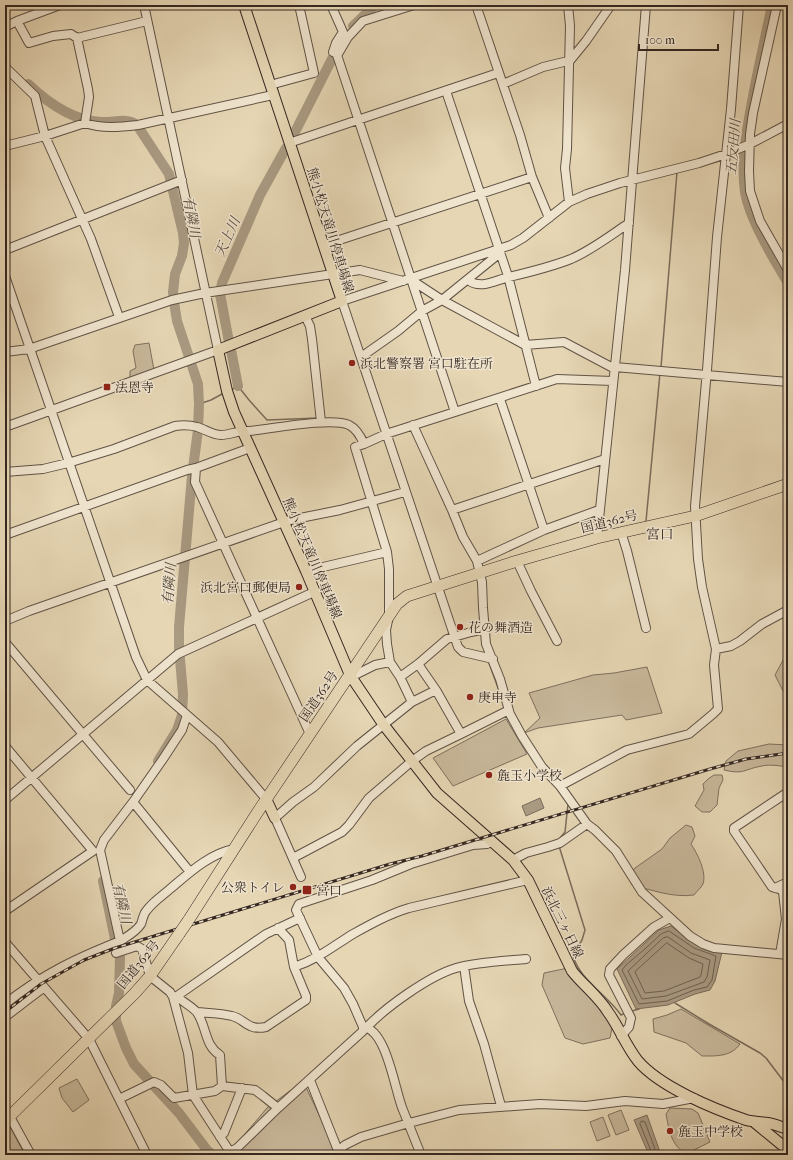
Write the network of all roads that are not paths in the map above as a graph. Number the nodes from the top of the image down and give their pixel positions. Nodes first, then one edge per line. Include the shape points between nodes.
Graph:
1 (60, 5) edge
2 (144, 5) edge
3 (244, 5) edge
4 (299, 5) edge
5 (331, 5) edge
6 (414, 5) edge
7 (476, 5) edge
8 (568, 5) edge
9 (611, 5) edge
10 (646, 5) edge
11 (739, 5) edge
12 (777, 5) edge
13 (17, 21) junction
14 (147, 21) junction
15 (5, 27) edge
16 (77, 38) junction
17 (336, 53) junction
18 (568, 62) junction
19 (5, 67) edge
20 (498, 73) junction
21 (503, 84) junction
22 (272, 90) junction
23 (446, 90) junction
24 (169, 118) junction
25 (358, 120) junction
26 (85, 123) junction
27 (788, 124) edge
28 (45, 136) junction
29 (289, 143) junction
30 (746, 145) junction
31 (5, 146) edge
32 (726, 157) junction
33 (532, 177) junction
34 (632, 180) junction
35 (176, 183) junction
36 (480, 194) junction
37 (569, 202) junction
38 (549, 218) junction
39 (82, 219) junction
40 (392, 223) junction
41 (629, 223) junction
42 (324, 245) junction
43 (5, 250) edge
44 (500, 251) junction
45 (788, 270) edge
46 (333, 273) junction
47 (5, 276) edge
48 (509, 277) junction
49 (407, 280) junction
50 (468, 280) junction
51 (205, 293) junction
52 (342, 300) junction
53 (442, 300) junction
54 (422, 311) junction
55 (305, 316) junction
56 (119, 317) junction
57 (525, 345) junction
58 (30, 349) junction
59 (218, 350) junction
60 (5, 352) edge
61 (361, 357) junction
62 (615, 368) junction
63 (707, 375) junction
64 (613, 381) junction
65 (788, 382) edge
66 (536, 386) junction
67 (500, 399) junction
68 (51, 411) junction
69 (455, 412) junction
70 (321, 422) junction
71 (413, 425) junction
72 (5, 427) edge
73 (243, 431) junction
74 (386, 434) junction
75 (364, 444) junction
76 (250, 448) junction
77 (605, 459) junction
78 (68, 463) junction
79 (196, 468) junction
80 (5, 472) edge
81 (527, 484) junction
82 (788, 484) edge
83 (405, 492) junction
84 (371, 502) junction
85 (84, 507) junction
86 (452, 510) junction
87 (599, 510) junction
88 (695, 516) junction
89 (284, 522) junction
90 (544, 530) junction
91 (621, 532) junction
92 (5, 535) edge
93 (597, 538) junction
94 (222, 543) junction
95 (387, 552) junction
96 (477, 561) junction
97 (517, 561) junction
98 (306, 571) junction
99 (480, 573) junction
100 (111, 582) junction
101 (436, 586) junction
102 (314, 592) junction
103 (788, 610) edge
104 (389, 616) junction
105 (257, 618) junction
106 (5, 621) edge
107 (646, 628) dead end
108 (486, 630) junction
109 (454, 637) junction
110 (557, 641) dead end
111 (5, 642) edge
112 (716, 649) junction
113 (493, 660) junction
114 (390, 662) junction
115 (418, 664) junction
116 (351, 676) junction
117 (400, 676) junction
118 (147, 680) junction
119 (436, 690) junction
120 (412, 702) junction
121 (508, 712) junction
122 (185, 713) junction
123 (383, 724) junction
124 (83, 734) junction
125 (310, 734) junction
126 (461, 734) junction
127 (5, 746) edge
128 (412, 761) junction
129 (31, 778) junction
130 (560, 786) junction
131 (130, 790) dead end
132 (788, 792) edge
133 (266, 799) junction
134 (5, 800) edge
135 (133, 802) junction
136 (275, 818) junction
137 (587, 824) junction
138 (492, 841) junction
139 (234, 849) junction
140 (96, 850) junction
141 (293, 858) junction
142 (513, 860) junction
143 (190, 872) junction
144 (301, 877) dead end
145 (528, 880) junction
146 (788, 882) edge
147 (776, 888) junction
148 (5, 911) edge
149 (300, 918) junction
150 (670, 918) junction
151 (278, 928) junction
152 (5, 942) edge
153 (116, 943) junction
154 (119, 952) dead end
155 (784, 955) edge
156 (318, 957) junction
157 (526, 959) dead end
158 (464, 966) junction
159 (294, 967) junction
160 (150, 976) junction
161 (41, 984) junction
162 (175, 997) junction
163 (5, 1004) edge
164 (197, 1012) junction
165 (5, 1018) edge
166 (365, 1027) junction
167 (621, 1036) junction
168 (89, 1039) junction
169 (310, 1080) junction
170 (222, 1086) junction
171 (242, 1088) junction
172 (192, 1095) junction
173 (694, 1098) junction
174 (119, 1099) junction
175 (501, 1106) junction
176 (278, 1108) junction
177 (7, 1116) edge
178 (754, 1122) junction
179 (409, 1123) junction
180 (788, 1129) edge
181 (220, 1137) junction
182 (788, 1150) edge
183 (337, 1153) edge
184 (30, 1155) edge
185 (147, 1155) edge
186 (422, 1155) edge

1 - 13 street
2 - 14 street
3 - 22 main road, 熊小松天竜川停車場線
4 - 22 street via 314,72
5 - 17 street via 343,32 336,44
6 - 17 street via 363,21 354,28
7 - 20 street
8 - 18 street
9 - 18 street via 586,42
10 - 34 street
11 - 32 street
12 - 30 street
13 - 15 street
13 - 16 street via 29,43 65,34
14 - 16 street
14 - 24 street
16 - 26 street via 88,89
17 - 25 street
18 - 21 street via 543,67
18 - 37 street via 568,142 565,168
19 - 28 street via 35,96
20 - 21 street
20 - 23 street
21 - 33 street
22 - 24 street
22 - 29 main road, 熊小松天竜川停車場線
23 - 25 street
23 - 36 street
24 - 26 street via 136,125 93,126
24 - 35 street
25 - 29 street
25 - 40 street
26 - 28 street
27 - 30 street
28 - 31 street
28 - 39 street
29 - 42 main road, 熊小松天竜川停車場線
30 - 32 street
30 - 45 street via 753,204
32 - 34 street
32 - 63 street via 717,237
33 - 36 street
33 - 38 street
34 - 37 street via 602,188
34 - 41 street
35 - 39 street
35 - 51 street
36 - 40 street
36 - 44 street
37 - 38 street
38 - 44 street via 523,238
39 - 43 street
39 - 56 street
40 - 42 street
40 - 49 street
41 - 48 street via 573,258 535,272
41 - 62 street
42 - 46 main road, 熊小松天竜川停車場線
44 - 48 street
44 - 49 street
44 - 50 street
46 - 49 street via 360,270
46 - 51 street
46 - 52 main road, 熊小松天竜川停車場線
47 - 58 street
48 - 50 street via 487,284
48 - 57 street
49 - 52 street
49 - 53 street
49 - 54 street
50 - 53 street
51 - 56 street
51 - 59 street
52 - 55 main road, 熊小松天竜川停車場線
52 - 61 street
53 - 54 street
53 - 57 street
54 - 61 street
54 - 69 street
55 - 59 main road, 熊小松天竜川停車場線
55 - 70 street via 312,339
56 - 58 street
57 - 62 street via 564,342
57 - 66 street
58 - 60 street
58 - 68 street
59 - 68 street
59 - 73 main road, 熊小松天竜川停車場線 via 227,391
61 - 74 street
62 - 63 street
62 - 64 street
63 - 65 street
63 - 88 street
64 - 66 street via 557,379
64 - 77 street
66 - 67 street
67 - 69 street
67 - 81 street
68 - 72 street
68 - 78 street
69 - 71 street
70 - 73 street
70 - 75 street via 350,425 360,435
71 - 74 street
71 - 86 street
73 - 76 main road, 熊小松天竜川停車場線
73 - 78 street via 222,435 198,427 175,426 114,450
74 - 75 street
74 - 83 street
75 - 84 street via 355,447
76 - 79 street
76 - 89 main road, 熊小松天竜川停車場線
77 - 81 street
77 - 87 street
78 - 80 street via 43,469
78 - 85 street
79 - 85 street
79 - 94 street via 195,482
81 - 86 street
81 - 90 street
82 - 88 highway, 国道362号
83 - 84 street
83 - 101 street
84 - 89 street
84 - 95 street
85 - 92 street
85 - 100 street
86 - 96 street via 463,538
87 - 90 street
87 - 93 street
88 - 91 highway, 国道362号
88 - 112 street via 702,587
89 - 94 street
89 - 98 main road, 熊小松天竜川停車場線
90 - 96 street
91 - 93 highway, 国道362号
91 - 107 street
93 - 97 highway, 国道362号
94 - 100 street
94 - 105 street
95 - 98 street
95 - 104 street
96 - 99 street
97 - 99 highway, 国道362号
97 - 110 street
98 - 102 main road, 熊小松天竜川停車場線
99 - 101 highway, 国道362号
99 - 108 street
100 - 106 street
100 - 118 street via 136,657
101 - 104 highway, 国道362号 via 406,596
101 - 109 street
102 - 105 street
102 - 116 main road, 熊小松天竜川停車場線
103 - 112 street via 762,624 731,646
104 - 114 street via 386,630
104 - 116 highway, 国道362号
105 - 118 street via 180,654
105 - 125 street
108 - 109 street
108 - 113 street via 486,644
109 - 113 street via 460,650
109 - 115 street via 447,639
111 - 124 street
112 - 130 street via 714,665 718,709 714,714 689,734 627,750
113 - 121 street
114 - 116 street via 375,665
114 - 117 street
115 - 117 street
115 - 119 street
116 - 123 main road, 浜北三ヶ日線
116 - 125 highway, 国道362号
117 - 120 street
118 - 122 street
118 - 124 street
119 - 120 street
119 - 126 street
120 - 123 street
121 - 126 street
121 - 130 street via 542,767
122 - 133 street via 218,742
122 - 135 street via 182,730
123 - 128 main road, 浜北三ヶ日線
123 - 136 street via 314,787
124 - 129 street
124 - 131 street
125 - 133 highway, 国道362号
126 - 128 street via 426,751
127 - 129 street
128 - 138 main road, 浜北三ヶ日線 via 437,793
128 - 141 street via 369,798 342,832
129 - 134 street
129 - 140 street
130 - 137 street
132 - 147 street via 734,828 772,887
133 - 136 main road
133 - 139 highway, 国道362号
135 - 140 street
135 - 143 street
136 - 141 street
137 - 142 street via 558,844 526,853
137 - 150 street via 616,851 642,892
138 - 142 main road, 浜北三ヶ日線
138 - 149 street via 411,864 372,880 305,901 299,904 296,910
139 - 143 street via 211,858
139 - 160 highway, 国道362号, bridge
140 - 148 street
140 - 153 street
141 - 144 street
142 - 145 main road, 浜北三ヶ日線
143 - 153 street via 147,908 138,928 132,934
145 - 156 street via 394,912
145 - 167 main road, 浜北三ヶ日線 via 572,971 601,1002
146 - 147 street
147 - 155 street via 783,892 786,919
149 - 151 street
149 - 156 street
150 - 155 street via 690,936 714,948
150 - 167 street via 654,927 610,969 609,975 629,1013 631,1022
151 - 159 street via 289,940
151 - 162 street
152 - 161 street
153 - 161 street via 78,958
154 - 160 street via 140,946
156 - 159 street
156 - 166 street via 344,988
157 - 158 street
158 - 166 street via 443,973 421,985
158 - 175 street via 468,1001 484,1044
159 - 164 street via 306,1000 266,1027 248,1026 233,1016
160 - 162 street
160 - 168 highway, 国道362号
161 - 163 street
161 - 165 street via 39,991
161 - 168 street
162 - 164 street
162 - 172 street via 188,1053
164 - 170 street via 213,1051 220,1055
166 - 169 street
166 - 179 street via 374,1032 382,1043
167 - 173 main road, 浜北三ヶ日線 via 638,1061 660,1080
168 - 174 street
168 - 177 highway, 国道362号
169 - 176 street
169 - 183 street
170 - 171 street
170 - 172 street via 215,1091
171 - 176 street via 255,1090
171 - 181 street via 224,1134
172 - 174 street via 174,1098 161,1085 151,1084
172 - 181 street
173 - 175 street via 663,1104 625,1101 586,1106
173 - 178 main road, 浜北三ヶ日線
174 - 185 street
175 - 179 street via 459,1110
176 - 181 street via 230,1152
177 - 184 street
178 - 180 main road, 浜北三ヶ日線 via 770,1123
178 - 182 main road
179 - 183 street via 361,1137
179 - 186 street

